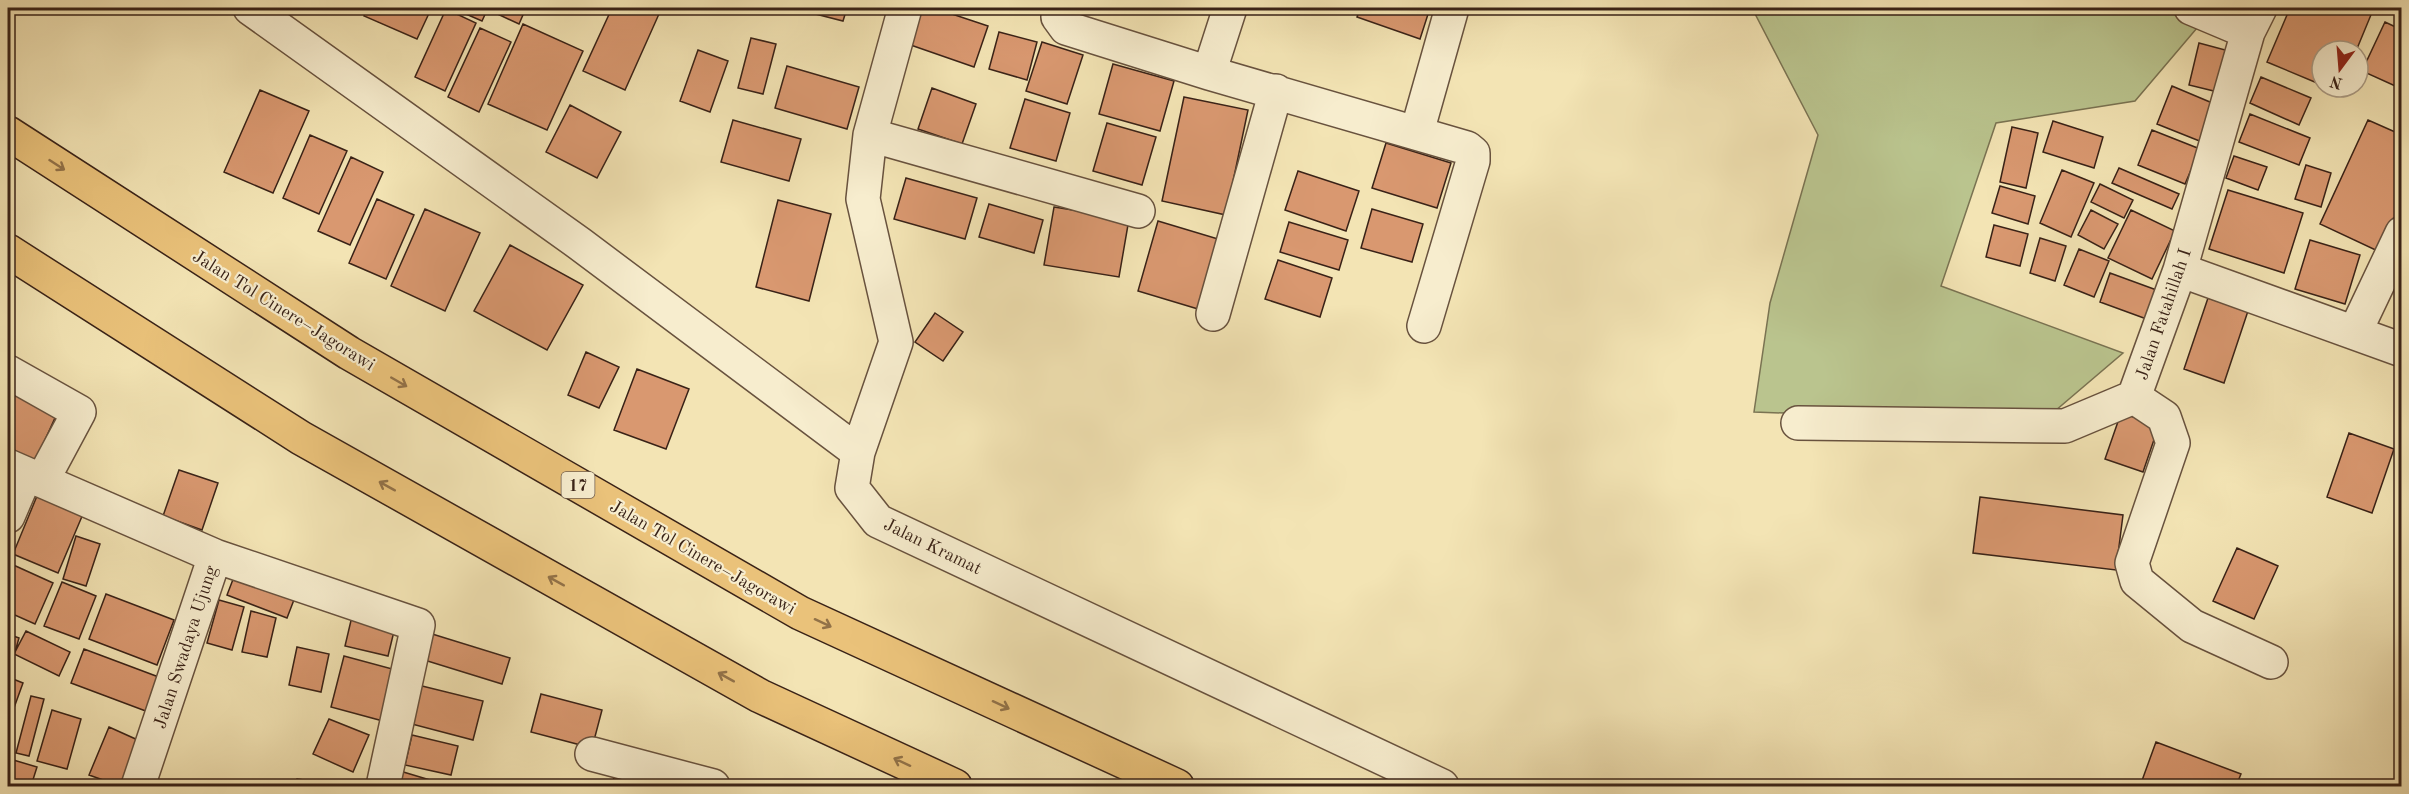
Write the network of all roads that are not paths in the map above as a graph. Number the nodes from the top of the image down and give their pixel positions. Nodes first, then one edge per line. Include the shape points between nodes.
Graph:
1 (250, 8) edge
2 (905, 8) edge
3 (1059, 8) edge
4 (1230, 8) edge
5 (1452, 8) edge
6 (2191, 8) edge
7 (2254, 20) edge
8 (1209, 73) junction
9 (1276, 91) junction
10 (1417, 132) junction
11 (8, 133) edge
12 (870, 135) junction
13 (1138, 211) dead end
14 (2402, 233) edge
15 (8, 251) edge
16 (2180, 270) junction
17 (1213, 314) dead end
18 (1424, 326) dead end
19 (2355, 332) junction
20 (2402, 350) edge
21 (8, 372) edge
22 (2134, 396) junction
23 (1798, 423) dead end
24 (858, 452) junction
25 (36, 479) edge
26 (8, 516) edge
27 (215, 556) junction
28 (2271, 662) dead end
29 (592, 754) dead end
30 (138, 786) edge
31 (383, 786) edge
32 (713, 786) edge
33 (955, 786) edge
34 (1176, 786) edge
35 (1442, 786) edge

1 - 24 street via 580,244
2 - 12 street, Jalan Kramat
3 - 8 street via 1058,17 1066,28
4 - 8 street
5 - 10 street
6 - 7 street
7 - 16 street, Jalan Fatahillah I
8 - 9 street
9 - 10 street
9 - 17 street
10 - 18 street via 1473,153
11 -> 34 highway, Jalan Tol Cinere–Jagorawi / 17 via 349,353 800,613
12 - 13 street
12 - 24 street, Jalan Kramat via 863,200 896,342
14 - 19 street
33 -> 15 highway via 760,696 301,438
16 - 19 street
16 - 22 street, Jalan Fatahillah I
19 - 20 street
21 - 25 street via 79,412
22 - 23 street, Jalan Fatahillah I via 2065,426
22 - 28 street via 2164,417 2173,443 2132,563 2137,581 2192,627
24 - 35 street, Jalan Kramat via 852,488 878,520
25 - 26 street
25 - 27 street, Jalan Swadaya Ujung
27 - 30 street, Jalan Swadaya Ujung
27 - 31 street via 418,625
29 - 32 street

